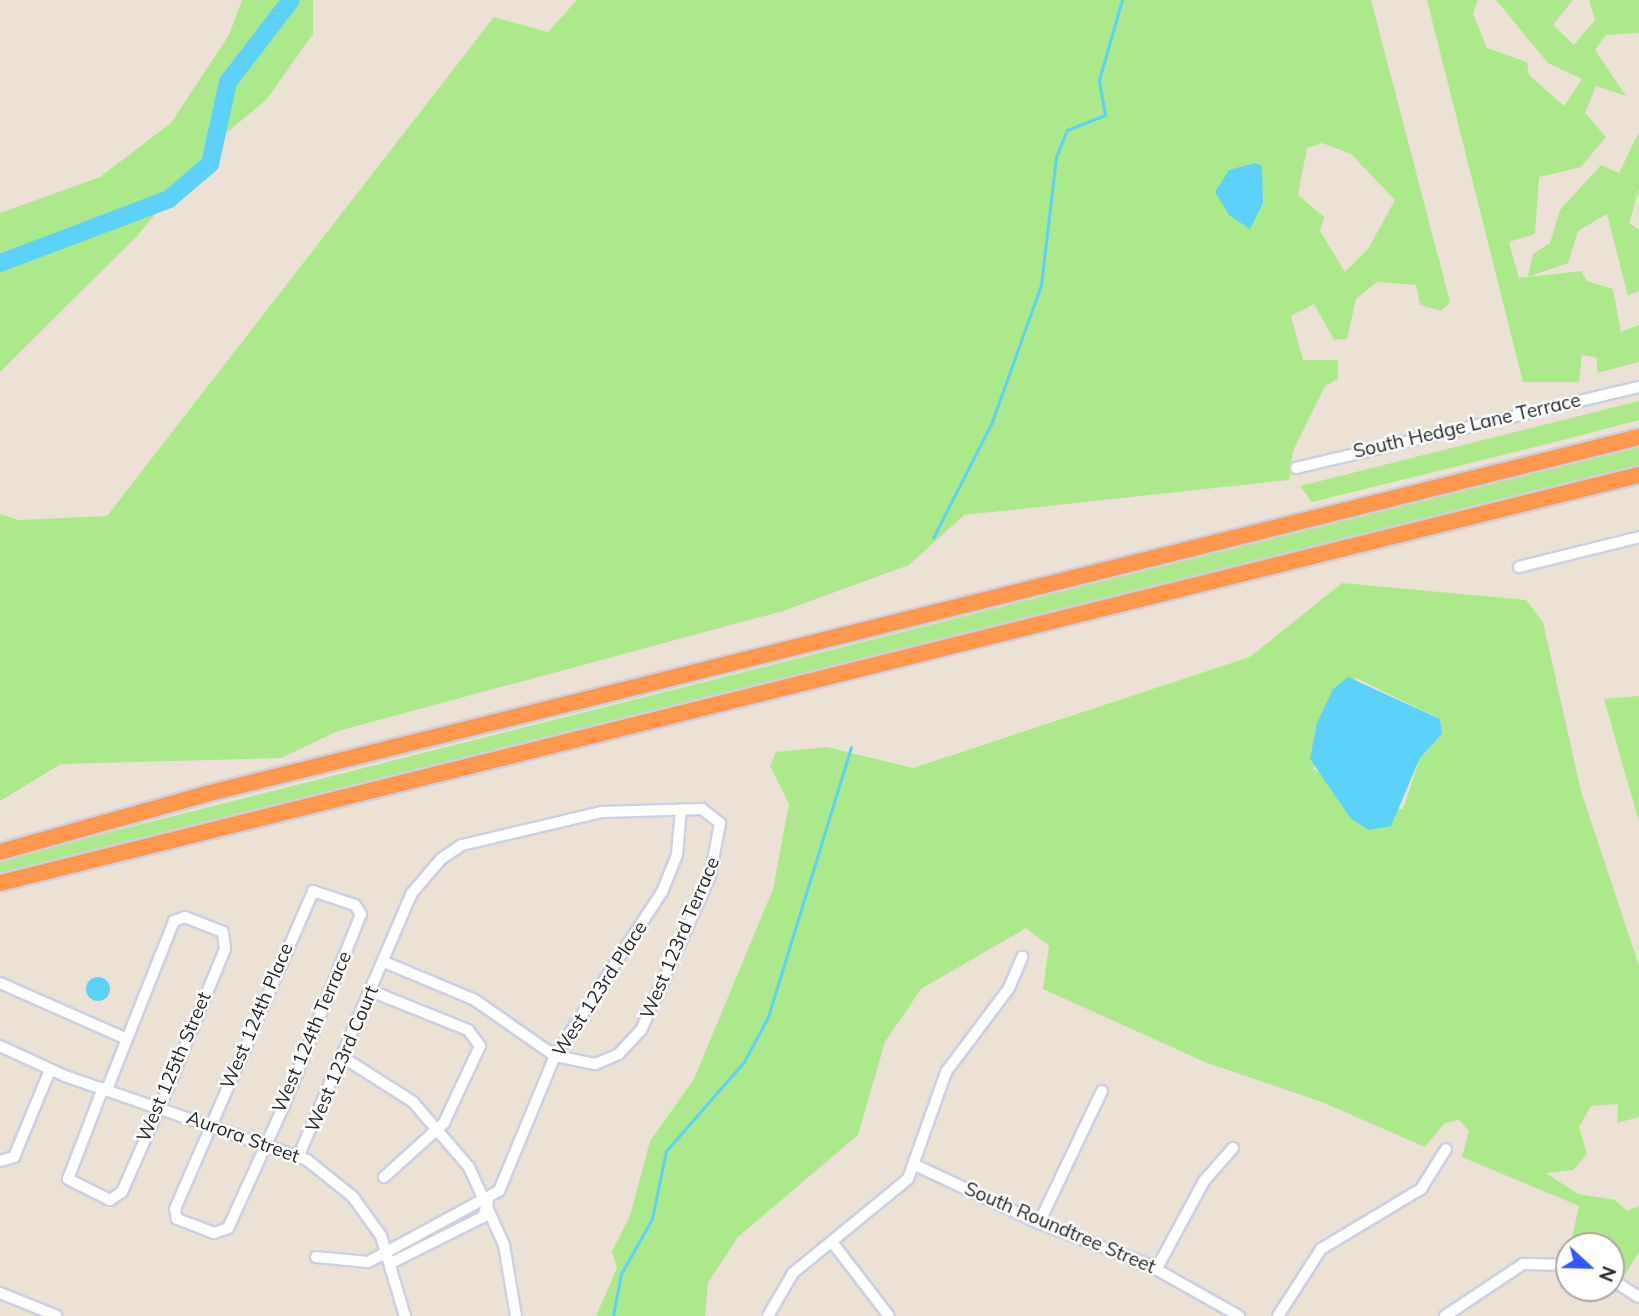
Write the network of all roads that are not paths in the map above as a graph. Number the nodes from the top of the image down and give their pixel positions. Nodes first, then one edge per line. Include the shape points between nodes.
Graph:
1 (1639, 387) edge
2 (1639, 437) edge
3 (1296, 468) dead end
4 (1639, 475) edge
5 (1639, 537) edge
6 (1519, 567) dead end
7 (681, 809) junction
8 (0, 852) edge
9 (0, 883) edge
10 (313, 891) joint
11 (1022, 957) dead end
12 (384, 962) junction
13 (0, 983) edge
14 (371, 991) junction
15 (127, 1039) junction
16 (0, 1046) edge
17 (555, 1056) junction
18 (344, 1058) junction
19 (50, 1070) junction
20 (105, 1089) junction
21 (1102, 1091) dead end
22 (157, 1106) junction
23 (209, 1123) junction
24 (438, 1128) junction
25 (264, 1141) junction
26 (1234, 1147) dead end
27 (1446, 1149) dead end
28 (299, 1155) junction
29 (0, 1161) edge
30 (915, 1165) junction
31 (384, 1177) dead end
32 (488, 1202) junction
33 (1039, 1223) junction
34 (218, 1233) joint
35 (412, 1235) junction
36 (381, 1236) junction
37 (832, 1242) junction
38 (316, 1257) dead end
39 (391, 1257) junction
40 (1555, 1265) edge
41 (1157, 1268) junction
42 (0, 1293) edge
43 (57, 1316) edge
44 (405, 1316) edge
45 (516, 1316) edge
46 (768, 1316) edge
47 (889, 1316) edge
48 (1239, 1316) edge
49 (1278, 1316) edge
50 (1445, 1316) edge

1 - 3 street, South Hedge Lane Terrace
2 - 8 highway via 206,794
4 - 9 highway
5 - 6 street
7 - 12 street, West 123rd Court via 602,812 462,845 424,874
7 - 17 street, West 123rd Place via 677,855 662,892
7 - 17 street, West 123rd Terrace via 716,816 720,841 641,1030 626,1050 595,1064
10 - 23 street, West 124th Place via 232,1084
10 - 25 street, West 124th Terrace via 355,905 361,914
11 - 30 street via 1009,988 946,1072
12 - 14 street, West 123rd Court
12 - 17 street via 482,1004
13 - 15 street
14 - 18 street, West 123rd Court
14 - 24 street via 480,1041 457,1101
15 - 20 street
15 - 22 street, West 125th Street via 177,918 223,932 227,942
16 - 19 street, Aurora Street
17 - 32 street, West 123rd Place via 506,1180
18 - 24 street via 393,1085
18 - 28 street, West 123rd Court
19 - 20 street, Aurora Street
19 - 29 street via 16,1153 10,1162
20 - 22 street, Aurora Street
20 - 22 street, West 125th Street via 69,1182 110,1200 120,1196
21 - 33 street
22 - 23 street, Aurora Street
23 - 25 street, Aurora Street
23 - 34 street, West 124th Place via 174,1213
24 - 31 street
24 - 32 street
25 - 28 street, Aurora Street
25 - 34 street, West 124th Terrace via 228,1228
26 - 41 street via 1204,1181
27 - 49 street via 1421,1188 1321,1249
28 - 36 street, Aurora Street via 353,1197
30 - 33 street, South Roundtree Street
30 - 37 street via 895,1195
32 - 35 street
32 - 39 street, West 123rd Place via 483,1217
32 - 45 street via 509,1265
33 - 41 street, South Roundtree Street
35 - 36 street
35 - 39 street
36 - 39 street, Aurora Street
37 - 46 street via 783,1283
37 - 47 street
38 - 39 street via 353,1263
39 - 44 street, Aurora Street
40 - 50 street via 1523,1264
41 - 48 street, South Roundtree Street
42 - 43 street

